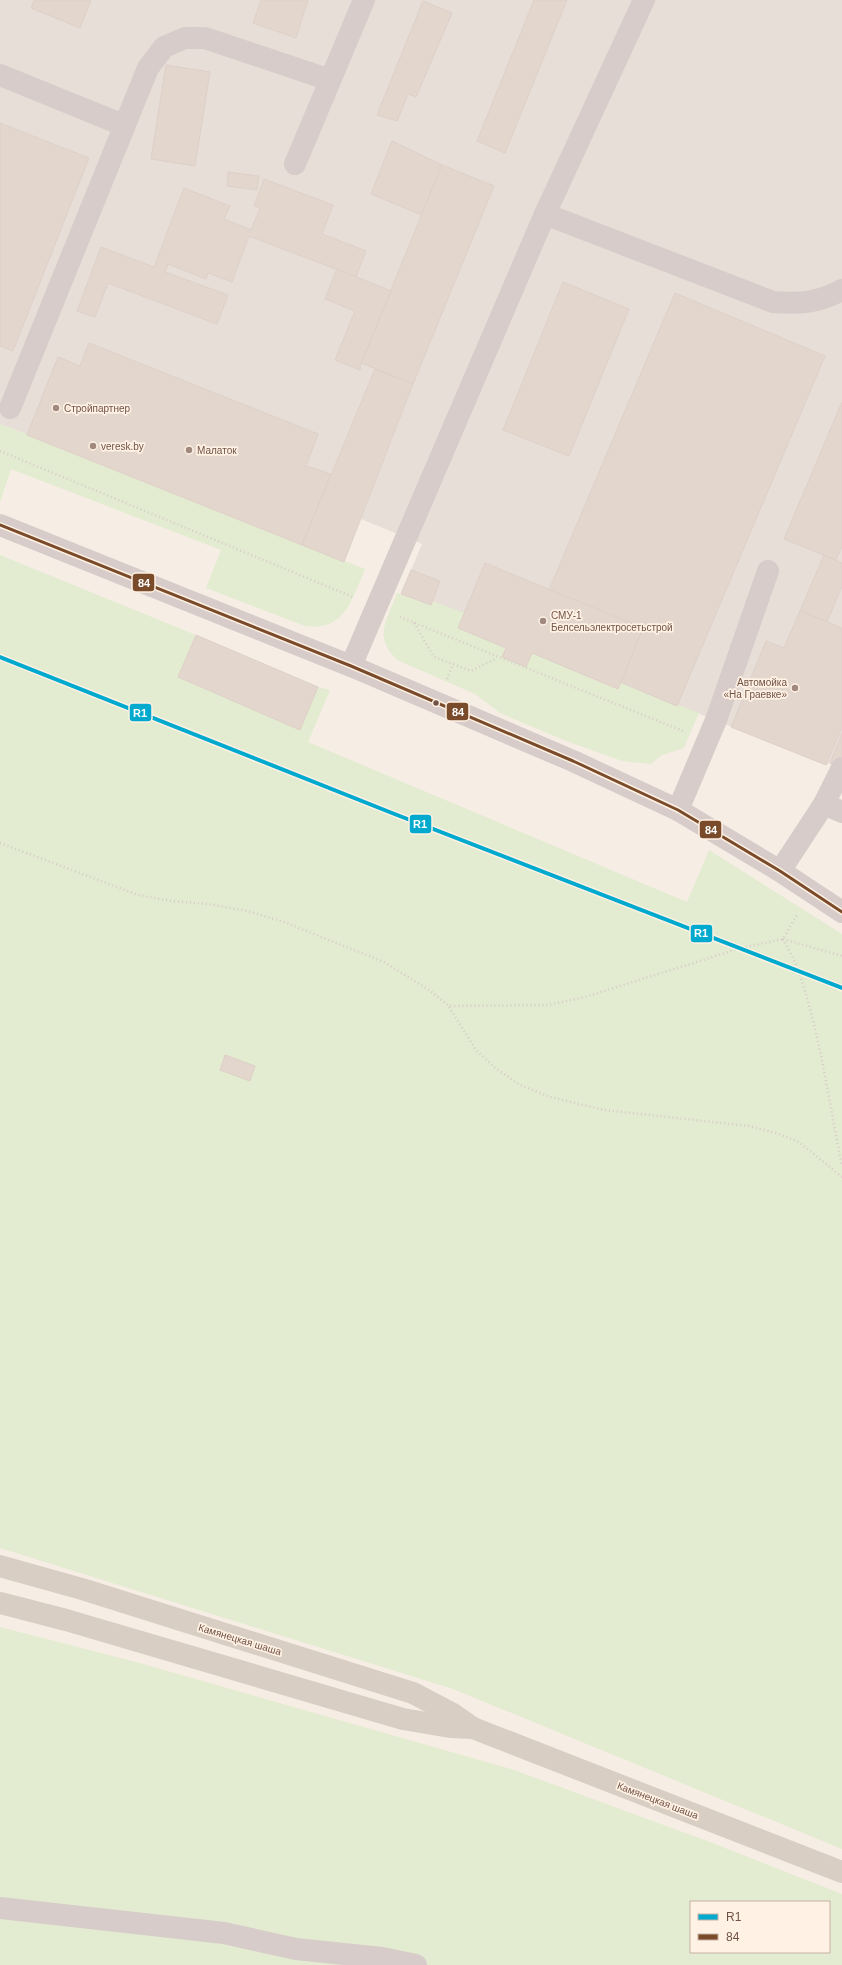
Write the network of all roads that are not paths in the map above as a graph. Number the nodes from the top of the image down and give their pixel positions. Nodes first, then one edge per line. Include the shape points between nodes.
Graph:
1 (364, 0) edge
2 (644, 0) edge
3 (0, 75) edge
4 (330, 80) junction
5 (123, 125) junction
6 (295, 164) dead end
7 (545, 214) junction
8 (842, 290) edge
9 (10, 408) dead end
10 (0, 525) edge
11 (768, 571) dead end
12 (351, 666) junction
13 (842, 768) edge
14 (833, 808) edge
15 (678, 810) junction
16 (780, 871) junction
17 (842, 912) edge
18 (0, 1566) edge
19 (0, 1603) edge
20 (474, 1728) junction
21 (842, 1872) edge
22 (0, 1908) edge
23 (416, 1965) edge

1 - 4 street
2 - 7 street
3 - 5 street
4 - 5 street via 205,38 185,38 164,48 148,68
4 - 6 street
5 - 9 street
7 - 8 street via 773,302 799,304 828,298
7 - 12 street
10 - 12 street
11 - 15 street via 716,720
12 - 15 street via 573,761
13 - 14 street
14 - 16 street
15 - 16 street
16 - 17 street
18 - 20 main road, Камянецкая шаша via 82,1589 413,1694 453,1714
19 - 20 main road, Камянецкая шаша via 403,1719 450,1727
20 - 21 main road, Камянецкая шаша
22 - 23 street via 224,1932 296,1949 382,1958

